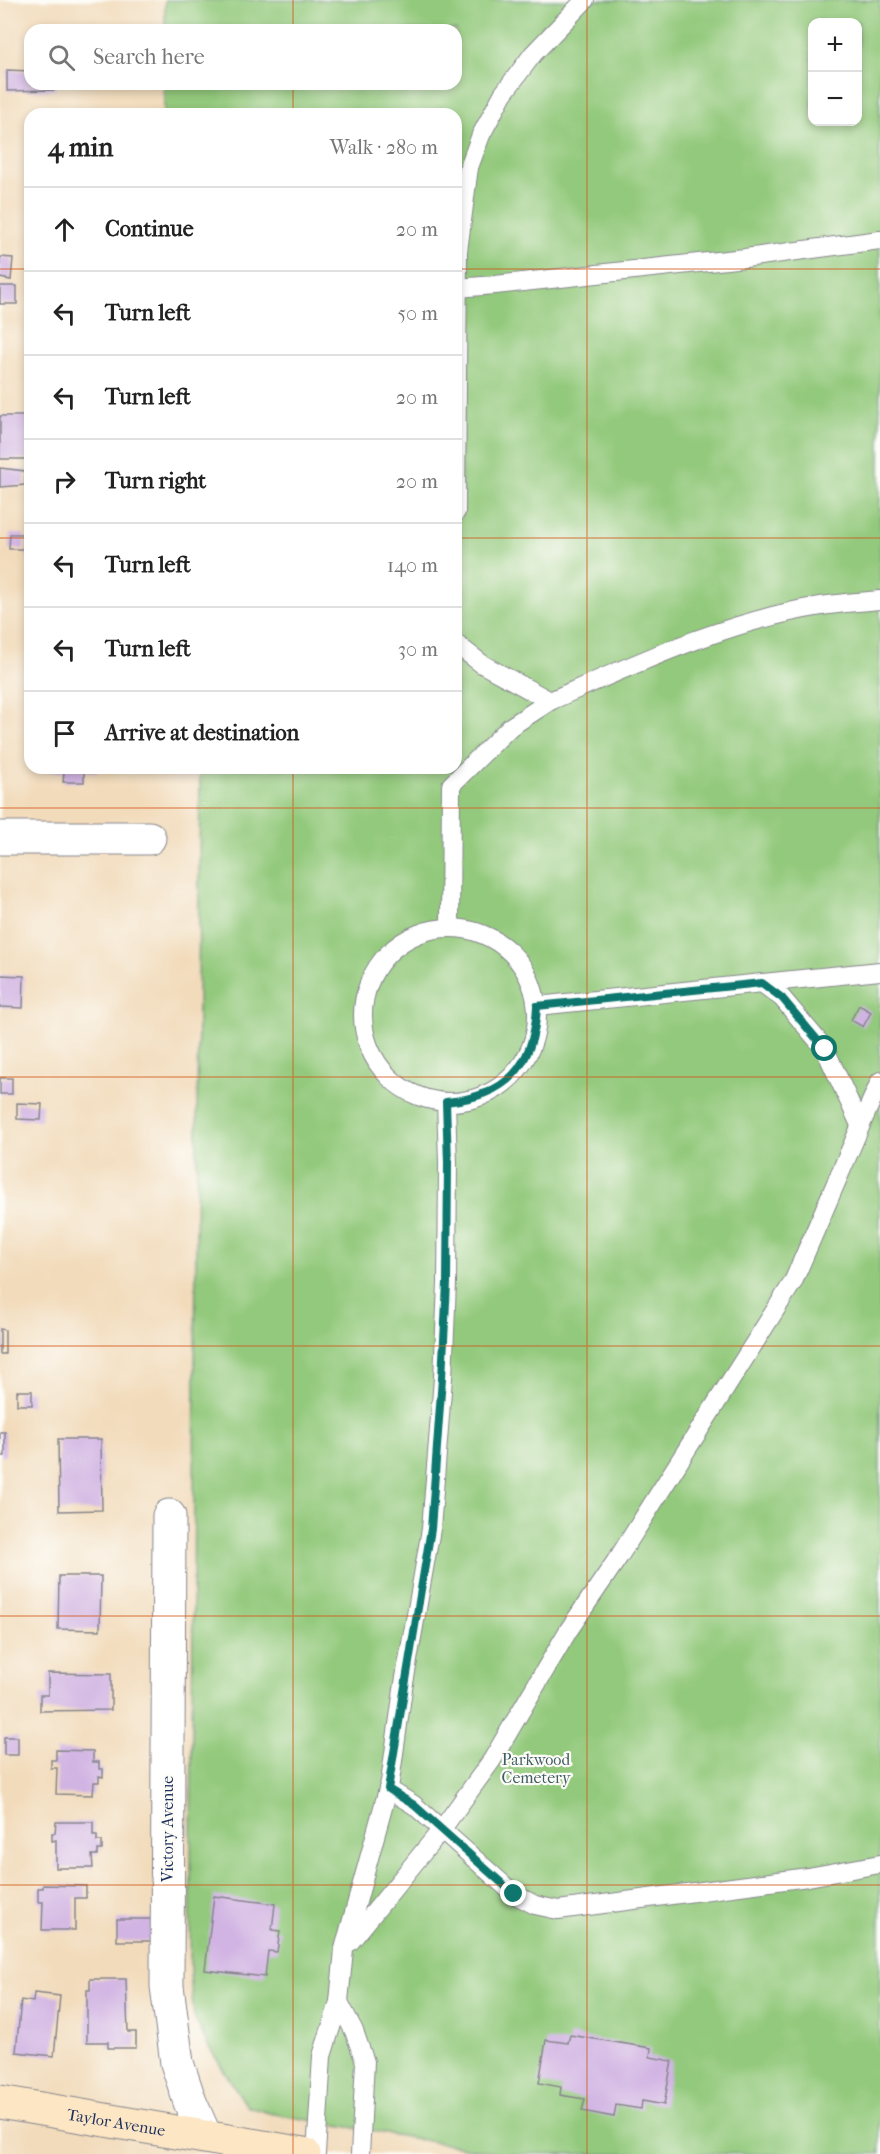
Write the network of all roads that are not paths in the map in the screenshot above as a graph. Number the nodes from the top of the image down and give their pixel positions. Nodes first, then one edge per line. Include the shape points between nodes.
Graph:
1 (585, 0) edge
2 (462, 220) edge
3 (880, 240) edge
4 (462, 288) edge
5 (880, 600) edge
6 (462, 648) edge
7 (550, 701) junction
8 (462, 768) edge
9 (451, 777) edge
10 (0, 838) edge
11 (149, 838) dead end
12 (450, 928) junction
13 (880, 971) edge
14 (762, 983) junction
15 (537, 1006) junction
16 (880, 1081) edge
17 (446, 1102) junction
18 (860, 1125) junction
19 (169, 1516) dead end
20 (388, 1789) junction
21 (442, 1829) junction
22 (880, 1864) edge
23 (344, 1949) junction
24 (339, 2002) junction
25 (0, 2102) edge
26 (193, 2144) edge
27 (304, 2154) edge
28 (316, 2154) edge
29 (360, 2154) edge

1 - 2 lane via 533,54 503,94 469,167
3 - 4 lane
5 - 7 lane via 821,606 758,620 641,661
6 - 7 lane
7 - 8 lane via 510,727
9 - 12 lane
10 - 11 street
12 - 15 lane via 471,930 509,950 523,966
12 - 17 lane via 424,932 400,944 380,963 367,987 363,1013 366,1040 377,1064 396,1084 419,1097
13 - 14 lane
14 - 15 lane
14 - 18 lane via 782,998 825,1049
15 - 17 lane via 536,1032 528,1055 513,1075 493,1091 470,1100
16 - 18 lane
17 - 20 lane via 447,1283 431,1529
18 - 21 lane via 793,1282 568,1631 492,1761
19 - 26 street, Victory Avenue via 166,1986 177,2063 190,2102
20 - 21 lane
20 - 23 lane
21 - 22 lane via 514,1894 535,1905 558,1910
21 - 23 lane
23 - 24 lane
24 - 28 lane via 322,2056
24 - 29 lane via 365,2062
25 - 26 main road, Taylor Avenue
26 - 27 main road, Taylor Avenue

